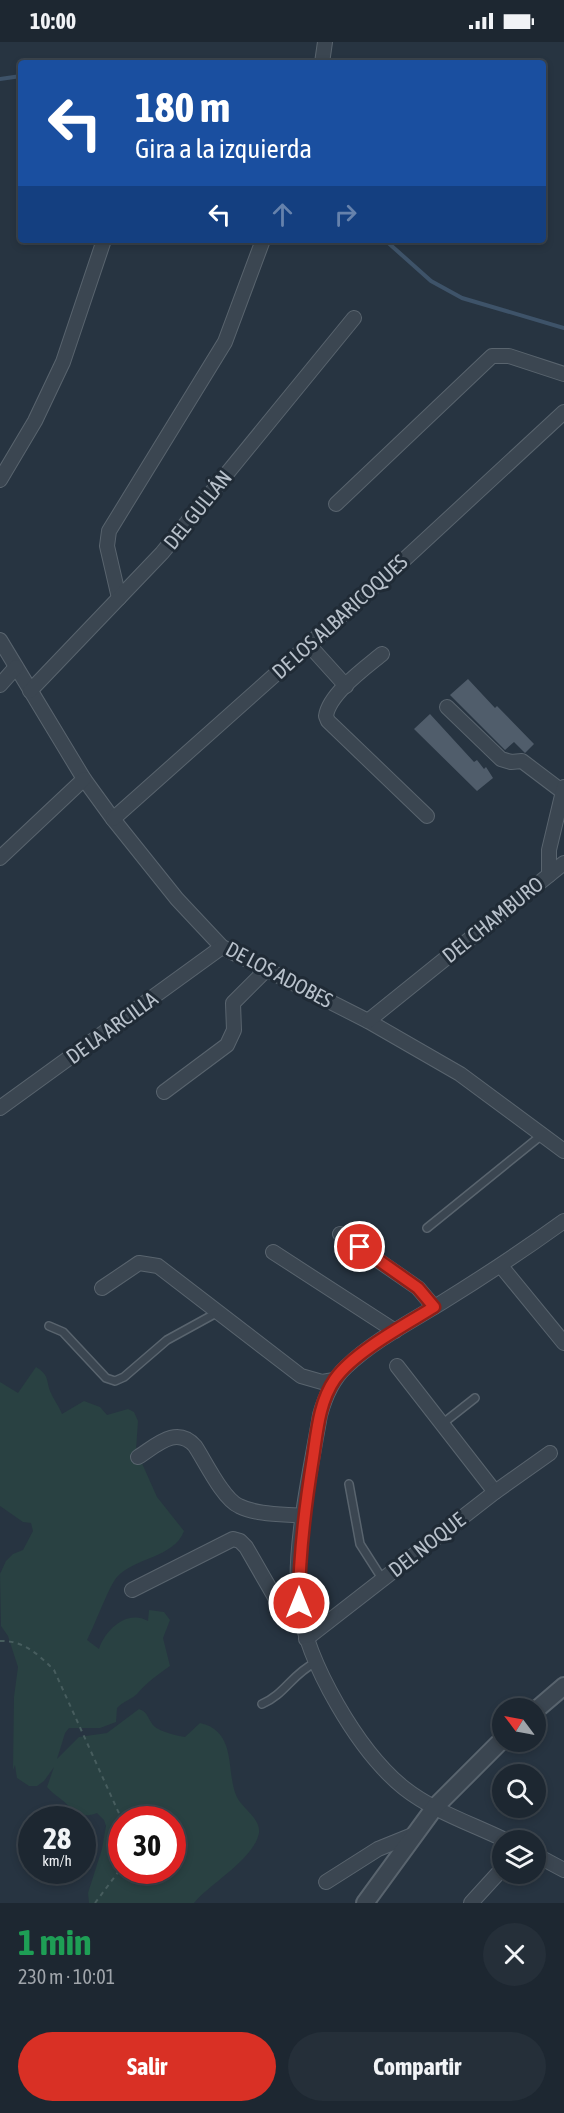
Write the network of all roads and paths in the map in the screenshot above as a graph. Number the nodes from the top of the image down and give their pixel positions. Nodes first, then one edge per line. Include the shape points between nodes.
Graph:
1 (325, 42) edge
2 (322, 60) edge
3 (103, 243) edge
4 (262, 243) edge
5 (354, 318) dead end
6 (564, 374) edge
7 (564, 412) edge
8 (0, 480) edge
9 (336, 504) dead end
10 (119, 598) junction
11 (0, 640) edge
12 (309, 645) junction
13 (382, 654) dead end
14 (16, 667) junction
15 (0, 685) edge
16 (346, 686) junction
17 (30, 691) junction
18 (447, 707) dead end
19 (84, 779) junction
20 (564, 789) edge
21 (427, 816) dead end
22 (113, 819) junction
23 (0, 858) edge
24 (564, 863) edge
25 (549, 875) junction
26 (222, 947) junction
27 (265, 971) junction
28 (368, 1021) junction
29 (164, 1092) dead end
30 (0, 1108) edge
31 (543, 1134) junction
32 (564, 1150) edge
33 (564, 1221) edge
34 (427, 1228) dead end
35 (340, 1234) dead end
36 (273, 1252) dead end
37 (501, 1266) junction
38 (102, 1288) dead end
39 (434, 1307) junction
40 (218, 1312) junction
41 (49, 1326) dead end
42 (395, 1331) junction
43 (564, 1343) edge
44 (398, 1366) dead end
45 (334, 1380) junction
46 (475, 1398) dead end
47 (442, 1424) junction
48 (550, 1453) dead end
49 (138, 1457) dead end
50 (349, 1484) dead end
51 (495, 1492) junction
52 (304, 1516) junction
53 (383, 1580) junction
54 (132, 1590) dead end
55 (300, 1611) junction
56 (306, 1639) junction
57 (0, 1641) edge
58 (316, 1662) junction
59 (564, 1686) edge
60 (546, 1701) edge
61 (262, 1704) dead end
62 (492, 1750) edge
63 (116, 1806) edge
64 (435, 1807) junction
65 (415, 1834) junction
66 (492, 1834) edge
67 (546, 1860) edge
68 (564, 1870) edge
69 (492, 1880) edge
70 (326, 1882) dead end
71 (109, 1884) edge
72 (95, 1903) edge
73 (364, 1903) edge
74 (471, 1903) edge

1 - 2 street
3 - 8 street via 63,362 35,421
4 - 10 street via 225,342 109,531 107,546
5 - 10 street, DEL GULLÁN via 162,553
6 - 9 street via 509,357 492,356
7 - 12 street, DE LOS ALBARICOQUES
10 - 17 street, DEL GULLÁN
11 - 14 street, DE LOS ADOBES
12 - 16 street
12 - 22 street, DE LOS ALBARICOQUES
13 - 16 street
14 - 15 street
14 - 17 street, DE LOS ADOBES
16 - 21 street via 327,709 328,721
17 - 19 street, DE LOS ADOBES
18 - 20 street via 501,759 522,761
19 - 22 street, DE LOS ADOBES
19 - 23 street
20 - 25 street, DEL CHAMBURO via 549,850
22 - 26 street, DE LOS ADOBES via 177,899
24 - 25 street
25 - 28 street, DEL CHAMBURO
26 - 27 street, DE LOS ADOBES
26 - 30 street, DE LA ARCILLA
27 - 28 street, DE LOS ADOBES
27 - 29 street via 233,1003 234,1030 227,1045
28 - 31 street, DE LOS ADOBES via 460,1074
31 - 32 street, DE LOS ADOBES
31 - 34 lane
33 - 37 street
35 - 39 street via 418,1288
36 - 42 street
37 - 39 street
37 - 43 street
38 - 40 street via 139,1263 151,1263
39 - 42 street
40 - 41 lane via 166,1340 115,1381 106,1378 63,1332
40 - 45 street via 301,1376 322,1382
42 - 45 street via 346,1366
44 - 47 street
45 - 52 street via 320,1415
46 - 47 lane
47 - 51 street
48 - 51 street, DEL NOQUE
49 - 52 street via 171,1436 189,1439 229,1499 238,1506
50 - 53 lane via 360,1544
51 - 53 street, DEL NOQUE
52 - 55 street via 299,1559
53 - 56 street, DEL NOQUE
54 - 55 street via 232,1539 246,1547 280,1606
55 - 56 street
56 - 58 street
57 - 63 path via 12,1640 37,1653 54,1670
58 - 61 lane via 295,1675 276,1697
58 - 64 street via 375,1759 404,1788
59 - 60 street
62 - 64 street
64 - 65 street
64 - 66 street
65 - 70 street via 378,1849
65 - 73 street
67 - 68 street
69 - 74 street
71 - 72 path

